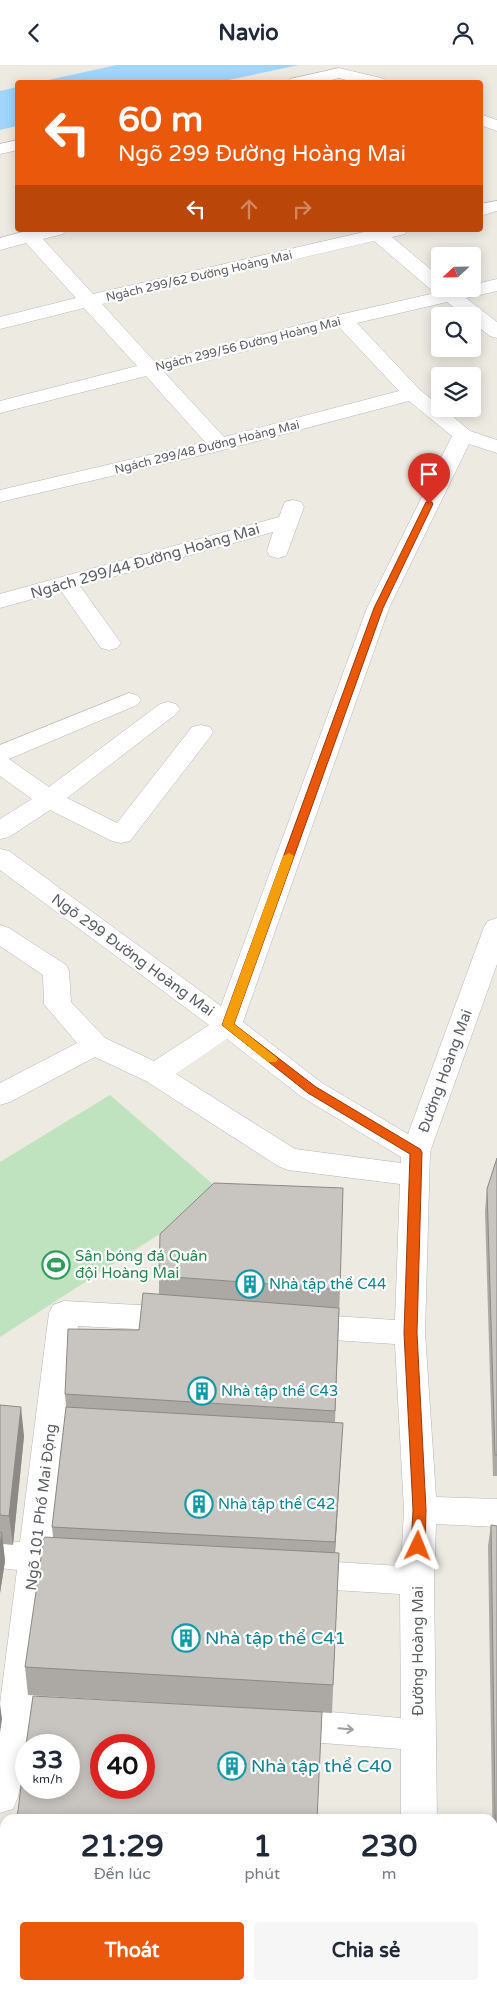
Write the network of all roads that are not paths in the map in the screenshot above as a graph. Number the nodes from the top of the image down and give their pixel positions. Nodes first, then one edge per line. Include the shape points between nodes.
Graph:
1 (309, 80) edge
2 (367, 80) edge
3 (483, 120) edge
4 (497, 127) edge
5 (483, 130) edge
6 (15, 146) edge
7 (0, 149) edge
8 (497, 206) edge
9 (483, 209) edge
10 (47, 232) edge
11 (374, 232) edge
12 (30, 236) junction
13 (0, 243) edge
14 (431, 280) edge
15 (497, 285) edge
16 (481, 287) edge
17 (431, 295) edge
18 (452, 297) edge
19 (88, 301) junction
20 (343, 320) junction
21 (0, 323) edge
22 (497, 333) edge
23 (150, 369) junction
24 (413, 394) junction
25 (0, 407) edge
26 (463, 435) junction
27 (219, 445) junction
28 (497, 447) edge
29 (0, 496) edge
30 (278, 551) dead end
31 (67, 583) junction
32 (0, 601) edge
33 (109, 643) dead end
34 (128, 700) dead end
35 (168, 709) dead end
36 (201, 732) dead end
37 (0, 754) edge
38 (0, 764) edge
39 (49, 799) junction
40 (0, 831) edge
41 (0, 857) edge
42 (497, 927) edge
43 (0, 934) edge
44 (228, 1025) junction
45 (95, 1045) junction
46 (156, 1074) junction
47 (0, 1095) edge
48 (415, 1164) junction
49 (201, 1320) edge
50 (279, 1324) edge
51 (410, 1333) junction
52 (420, 1510) junction
53 (497, 1513) edge
54 (0, 1554) edge
55 (34, 1558) junction
56 (83, 1561) edge
57 (269, 1572) edge
58 (417, 1581) junction
59 (22, 1702) edge
60 (255, 1722) edge
61 (418, 1735) junction
62 (0, 1797) edge
63 (419, 1814) edge

1 - 2 street via 338,73
3 - 4 street
4 - 5 street
6 - 7 street
8 - 9 street
10 - 12 street
11 - 14 street
11 - 19 street, Ngách 299/62 Đường Hoàng Mai
12 - 13 street
12 - 19 street
15 - 16 street, Ngách 299/56 Đường Hoàng Mai
17 - 20 street, Ngách 299/56 Đường Hoàng Mai
18 - 22 street
19 - 21 street, Ngách 299/62 Đường Hoàng Mai
19 - 23 street
20 - 23 street, Ngách 299/56 Đường Hoàng Mai
20 - 24 street
23 - 25 street, Ngách 299/56 Đường Hoàng Mai
23 - 27 street
24 - 26 street
24 - 27 street, Ngách 299/48 Đường Hoàng Mai
26 - 28 street
26 - 44 street via 378,608
27 - 29 street, Ngách 299/48 Đường Hoàng Mai
30 - 31 street, Ngách 299/44 Đường Hoàng Mai via 292,512
31 - 32 street, Ngách 299/44 Đường Hoàng Mai
31 - 33 street
34 - 37 street
35 - 39 street
36 - 39 street via 121,835
38 - 39 street
39 - 40 street
41 - 44 street, Ngõ 299 Đường Hoàng Mai
42 - 48 street, Đường Hoàng Mai
43 - 45 street via 56,971 58,1004
44 - 46 street
44 - 48 street, Ngõ 299 Đường Hoàng Mai
45 - 46 street
45 - 47 street
46 - 48 street via 288,1159
48 - 51 street, Đường Hoàng Mai
49 - 55 street, Ngõ 101 Phố Mai Động via 64,1313
50 - 51 street
51 - 52 street, Đường Hoàng Mai
52 - 53 street
52 - 58 street, Đường Hoàng Mai
54 - 55 street
55 - 56 street
55 - 59 street, Ngõ 101 Phố Mai Động
57 - 58 street
58 - 61 street, Đường Hoàng Mai
59 - 62 street, Ngõ 101 Phố Mai Động
60 -> 61 street
61 - 63 street, Đường Hoàng Mai

